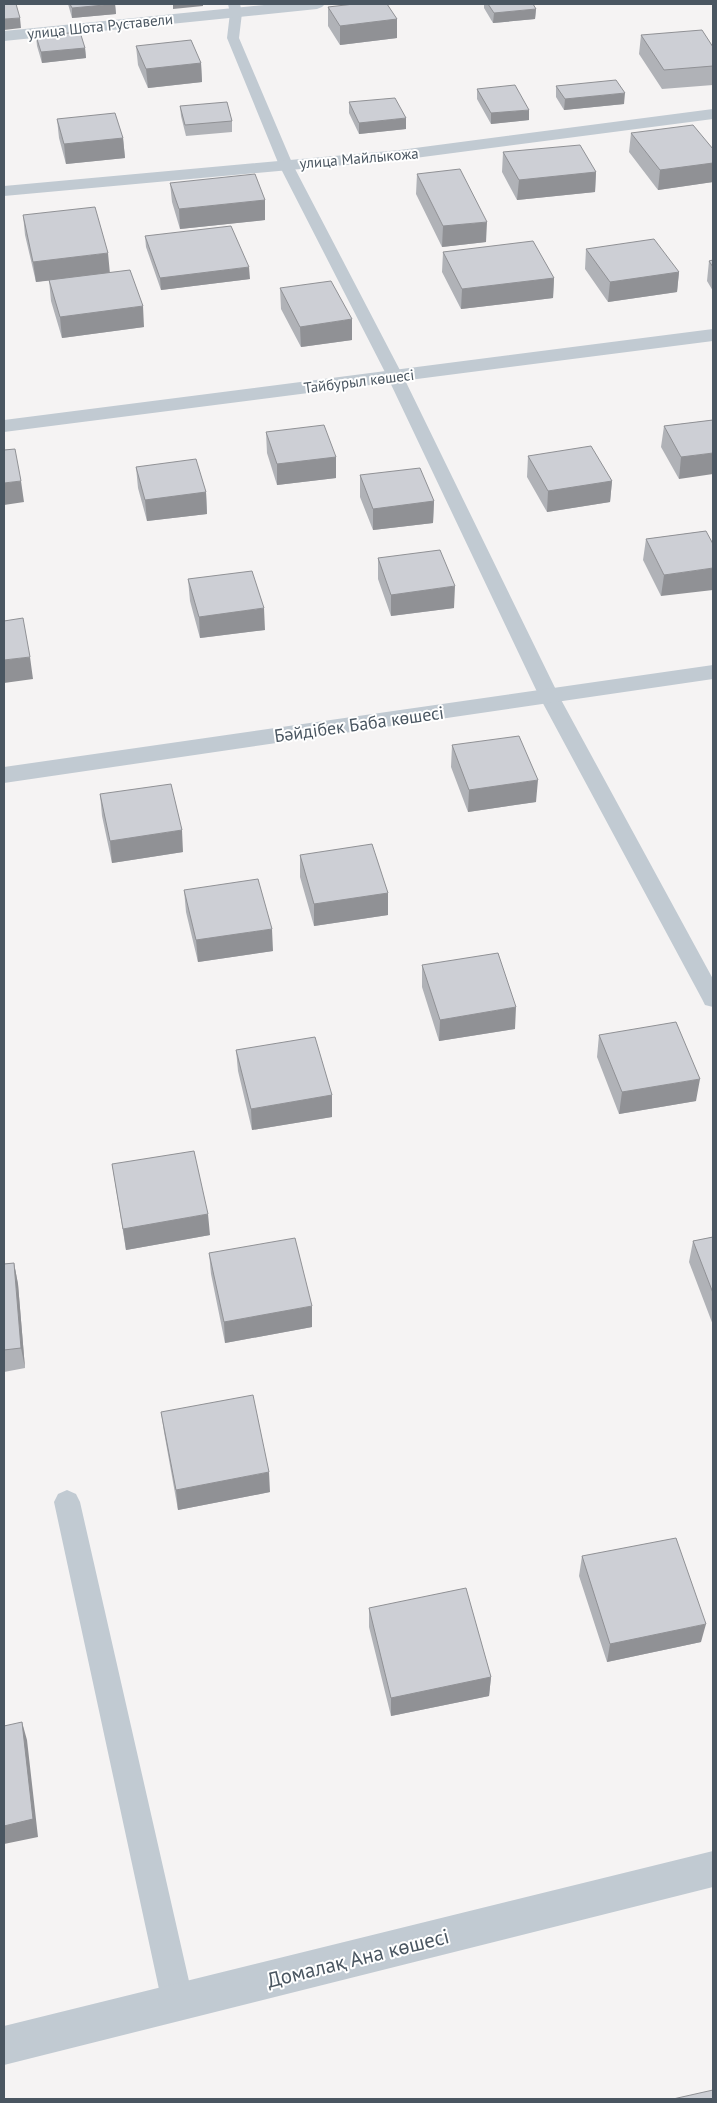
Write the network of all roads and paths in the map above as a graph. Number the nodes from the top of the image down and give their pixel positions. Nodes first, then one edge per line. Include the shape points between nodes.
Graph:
1 (316, 4) edge
2 (235, 8) edge
3 (4, 36) edge
4 (713, 114) edge
5 (286, 165) junction
6 (4, 191) edge
7 (713, 335) edge
8 (395, 376) junction
9 (4, 426) edge
10 (713, 672) edge
11 (549, 696) junction
12 (4, 775) edge
13 (713, 999) edge
14 (67, 1502) dead end
15 (713, 1869) edge
16 (178, 2003) junction
17 (4, 2046) edge

1 - 2 street, улица Шота Руставели
2 - 3 street, улица Шота Руставели
2 - 5 lane via 233,38
4 - 5 street, улица Майлыкожа via 400,155
5 - 6 street, улица Майлыкожа
5 - 8 lane
7 - 8 street, Тайбурыл көшесі
8 - 9 street, Тайбурыл көшесі
8 - 11 lane
10 - 11 street, Бәйдібек Баба көшесі
11 - 12 street, Бәйдібек Баба көшесі
11 - 13 lane
14 - 16 lane
15 - 16 street, Домалақ Ана көшесі
16 - 17 street, Домалақ Ана көшесі

